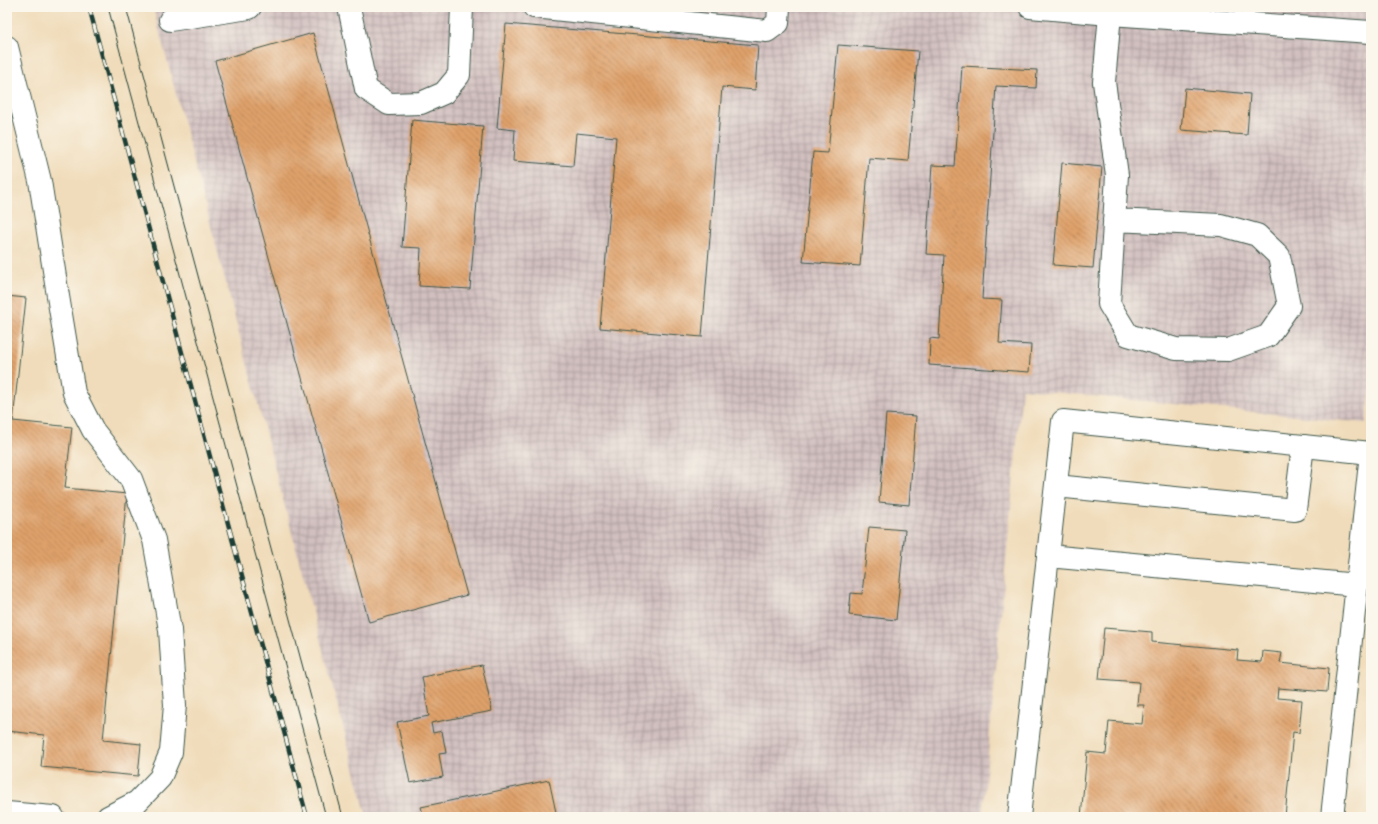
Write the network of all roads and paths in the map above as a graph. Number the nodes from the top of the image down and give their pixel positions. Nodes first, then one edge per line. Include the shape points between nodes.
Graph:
1 (250, 7) edge
2 (349, 7) edge
3 (462, 7) edge
4 (534, 7) edge
5 (779, 7) edge
6 (1041, 7) edge
7 (1086, 9) edge
8 (1110, 14) junction
9 (170, 20) dead end
10 (1371, 32) edge
11 (7, 47) edge
12 (1114, 220) junction
13 (1303, 446) junction
14 (1371, 453) edge
15 (1056, 486) junction
16 (1048, 556) junction
17 (1357, 585) junction
18 (7, 813) edge
19 (53, 817) edge
20 (108, 817) edge
21 (1019, 817) edge
22 (1332, 817) edge

1 - 9 street
2 - 3 street via 366,89 389,104 421,103 444,93 459,75
4 - 5 street via 767,31 778,23
6 - 7 street
7 - 8 street
8 - 10 street
8 - 12 street via 1104,82 1117,175
11 - 20 street via 40,181 74,393 93,430 131,478 154,540 170,630 175,705 171,752 160,778 137,802
12 - 12 street via 1109,304 1128,335 1176,349 1228,350 1268,336 1289,306 1279,256 1257,235 1221,225
13 - 14 street
13 - 15 street via 1295,510
13 - 15 street via 1063,421
14 - 17 street
15 - 16 street
16 - 17 street
16 - 21 street
17 - 22 street
18 - 19 street

